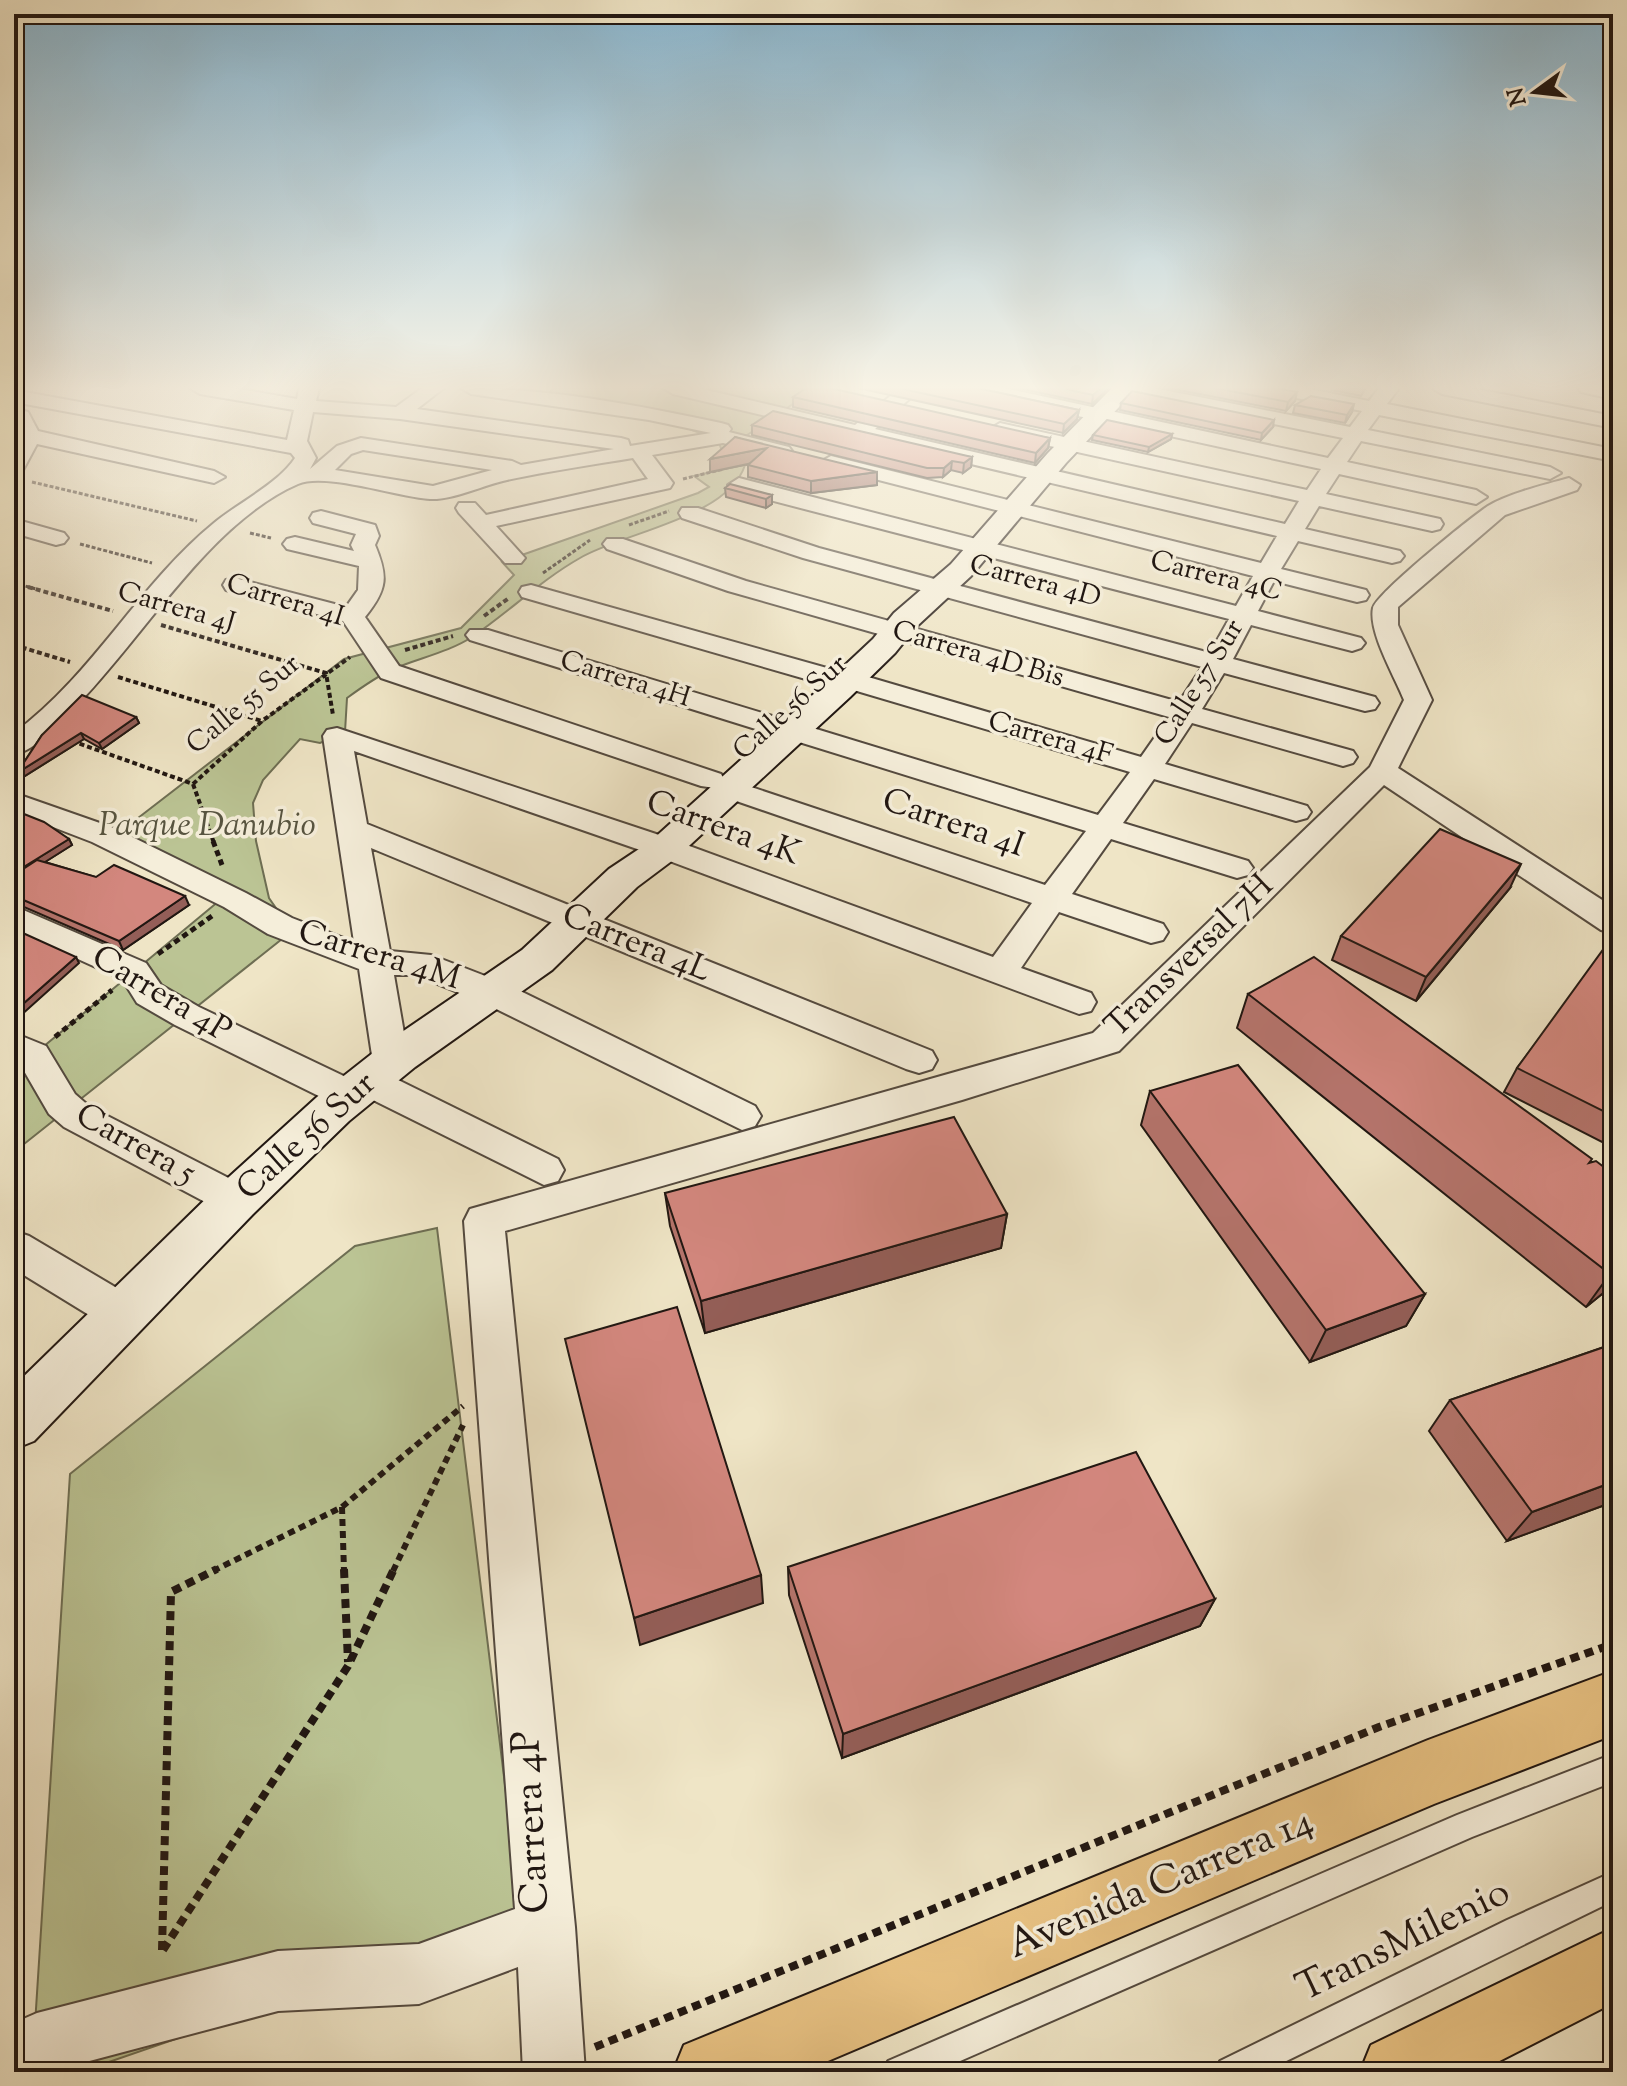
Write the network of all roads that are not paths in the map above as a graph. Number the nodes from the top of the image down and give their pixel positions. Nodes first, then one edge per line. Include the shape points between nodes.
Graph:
1 (289, 485) edge
2 (377, 485) edge
3 (465, 485) edge
4 (651, 485) edge
5 (761, 485) edge
6 (798, 485) edge
7 (921, 485) edge
8 (1033, 485) edge
9 (1082, 485) edge
10 (1256, 485) edge
11 (1321, 485) edge
12 (1422, 485) edge
13 (1546, 485) edge
14 (450, 489) junction
15 (789, 497) junction
16 (1476, 497) dead end
17 (1313, 498) junction
18 (1014, 509) junction
19 (683, 510) road end
20 (321, 518) dead end
21 (481, 523) junction
22 (1432, 524) dead end
23 (14, 526) edge
24 (747, 532) junction
25 (1291, 533) junction
26 (611, 536) road end
27 (56, 538) road end
28 (295, 544) road end
29 (982, 547) junction
30 (1392, 556) dead end
31 (513, 558) dead end
32 (372, 562) junction
33 (685, 567) junction
34 (1267, 573) junction
35 (235, 585) dead end
36 (941, 588) junction
37 (525, 589) road end
38 (1357, 595) dead end
39 (1244, 615) junction
40 (352, 616) junction
41 (896, 627) junction
42 (472, 630) road end
43 (1352, 643) dead end
44 (1217, 662) junction
45 (837, 678) junction
46 (1365, 703) dead end
47 (1184, 713) junction
48 (782, 728) junction
49 (14, 746) edge
50 (1343, 757) dead end
51 (1146, 767) junction
52 (1382, 771) junction
53 (720, 784) junction
54 (14, 802) edge
55 (1296, 812) dead end
56 (1103, 826) junction
57 (352, 829) junction
58 (658, 846) junction
59 (1237, 868) dead end
60 (1050, 897) junction
61 (14, 917) edge
62 (578, 921) junction
63 (1613, 922) edge
64 (1151, 932) dead end
65 (376, 963) junction
66 (1001, 972) junction
67 (494, 993) junction
68 (1079, 1002) dead end
69 (14, 1046) edge
70 (919, 1060) dead end
71 (369, 1080) junction
72 (742, 1116) dead end
73 (544, 1170) dead end
74 (236, 1200) junction
75 (484, 1221) joint
76 (14, 1248) edge
77 (122, 1313) junction
78 (14, 1423) edge
79 (1613, 1703) edge
80 (1613, 1768) edge
81 (1613, 1886) edge
82 (546, 1927) junction
83 (1613, 1964) edge
84 (14, 2054) edge
85 (554, 2068) edge
86 (711, 2072) edge
87 (899, 2072) edge
88 (1231, 2072) edge
89 (1398, 2072) edge

1 - 49 street via 221,527 94,670
2 - 14 street via 427,492
3 - 14 street
4 - 21 street
5 - 15 street, Carrera 4C
6 - 15 street
7 - 18 street
8 - 18 street, Calle 56 Sur
9 - 25 street
10 - 17 street
11 - 17 street, Calle 57 Sur
12 - 16 street
13 - 52 street, Transversal 7H via 1497,510 1386,606 1385,625 1418,700
14 - 21 street
15 - 24 street
15 - 29 street, Carrera 4C
17 - 22 street
17 - 25 street, Calle 57 Sur
18 - 29 street, Calle 56 Sur
18 - 34 street
19 - 24 street, Carrera 4D
20 - 32 street via 367,530 363,545
21 - 31 street
23 - 27 street
24 - 33 street
24 - 36 street, Carrera 4D
25 - 30 street
25 - 34 street, Calle 57 Sur
26 - 33 street, Carrera 4D Bis
28 - 32 street
29 - 36 street, Calle 56 Sur
29 - 39 street, Carrera 4C
32 - 40 street via 375,577
33 - 41 street, Carrera 4D Bis via 737,586
34 - 38 street
34 - 39 street, Calle 57 Sur
35 - 40 street, Carrera 4I
36 - 41 street, Calle 56 Sur
36 - 44 street, Carrera 4D
37 - 45 street, Carrera 4F
39 - 43 street, Carrera 4C
39 - 44 street, Calle 57 Sur
40 - 53 street, Carrera 4I via 396,674
41 - 45 street, Calle 56 Sur
41 - 47 street, Carrera 4D Bis
42 - 48 street, Carrera 4H
44 - 46 street, Carrera 4D
44 - 47 street, Calle 57 Sur
45 - 48 street, Calle 56 Sur
45 - 51 street, Carrera 4F
47 - 50 street, Carrera 4D Bis
47 - 51 street, Calle 57 Sur
48 - 53 street, Calle 56 Sur
48 - 56 street, Carrera 4H
51 - 55 street, Carrera 4F
51 - 56 street, Calle 57 Sur
52 - 63 street
52 - 75 street, Transversal 7H via 1106,1042
53 - 58 street, Calle 56 Sur
53 - 60 street, Carrera 4I
54 - 65 street, Carrera 4M via 103,835 280,926
56 - 59 street, Carrera 4H
56 - 60 street, Calle 57 Sur
57 - 58 street, Carrera 4K via 337,736
57 - 62 street, Carrera 4L
57 - 65 street
58 - 62 street, Calle 56 Sur
58 - 66 street, Carrera 4K
60 - 64 street, Carrera 4I
60 - 66 street, Calle 57 Sur
61 - 71 street, Carrera 4P via 134,971 149,994
62 - 67 street, Calle 56 Sur
62 - 70 street, Carrera 4L
65 - 67 street, Carrera 4M via 419,963
65 - 71 street
66 - 68 street, Carrera 4K
67 - 71 street, Calle 56 Sur
67 - 72 street, Carrera 4M
69 - 74 street, Carrera 5 via 33,1055 62,1104 77,1117
71 - 73 street, Carrera 4P
71 - 74 street, Calle 56 Sur
74 - 77 street, Calle 56 Sur
75 - 82 street, Carrera 4P
76 - 77 street
77 - 78 street, Calle 56 Sur
79 - 86 main road, Avenida Carrera 14 via 1428,1773
80 - 87 lane via 1467,1825
81 - 88 lane, TransMilenio
82 - 84 street, Carrera 4P via 419,1974 278,1981
82 - 85 street
83 - 89 main road

